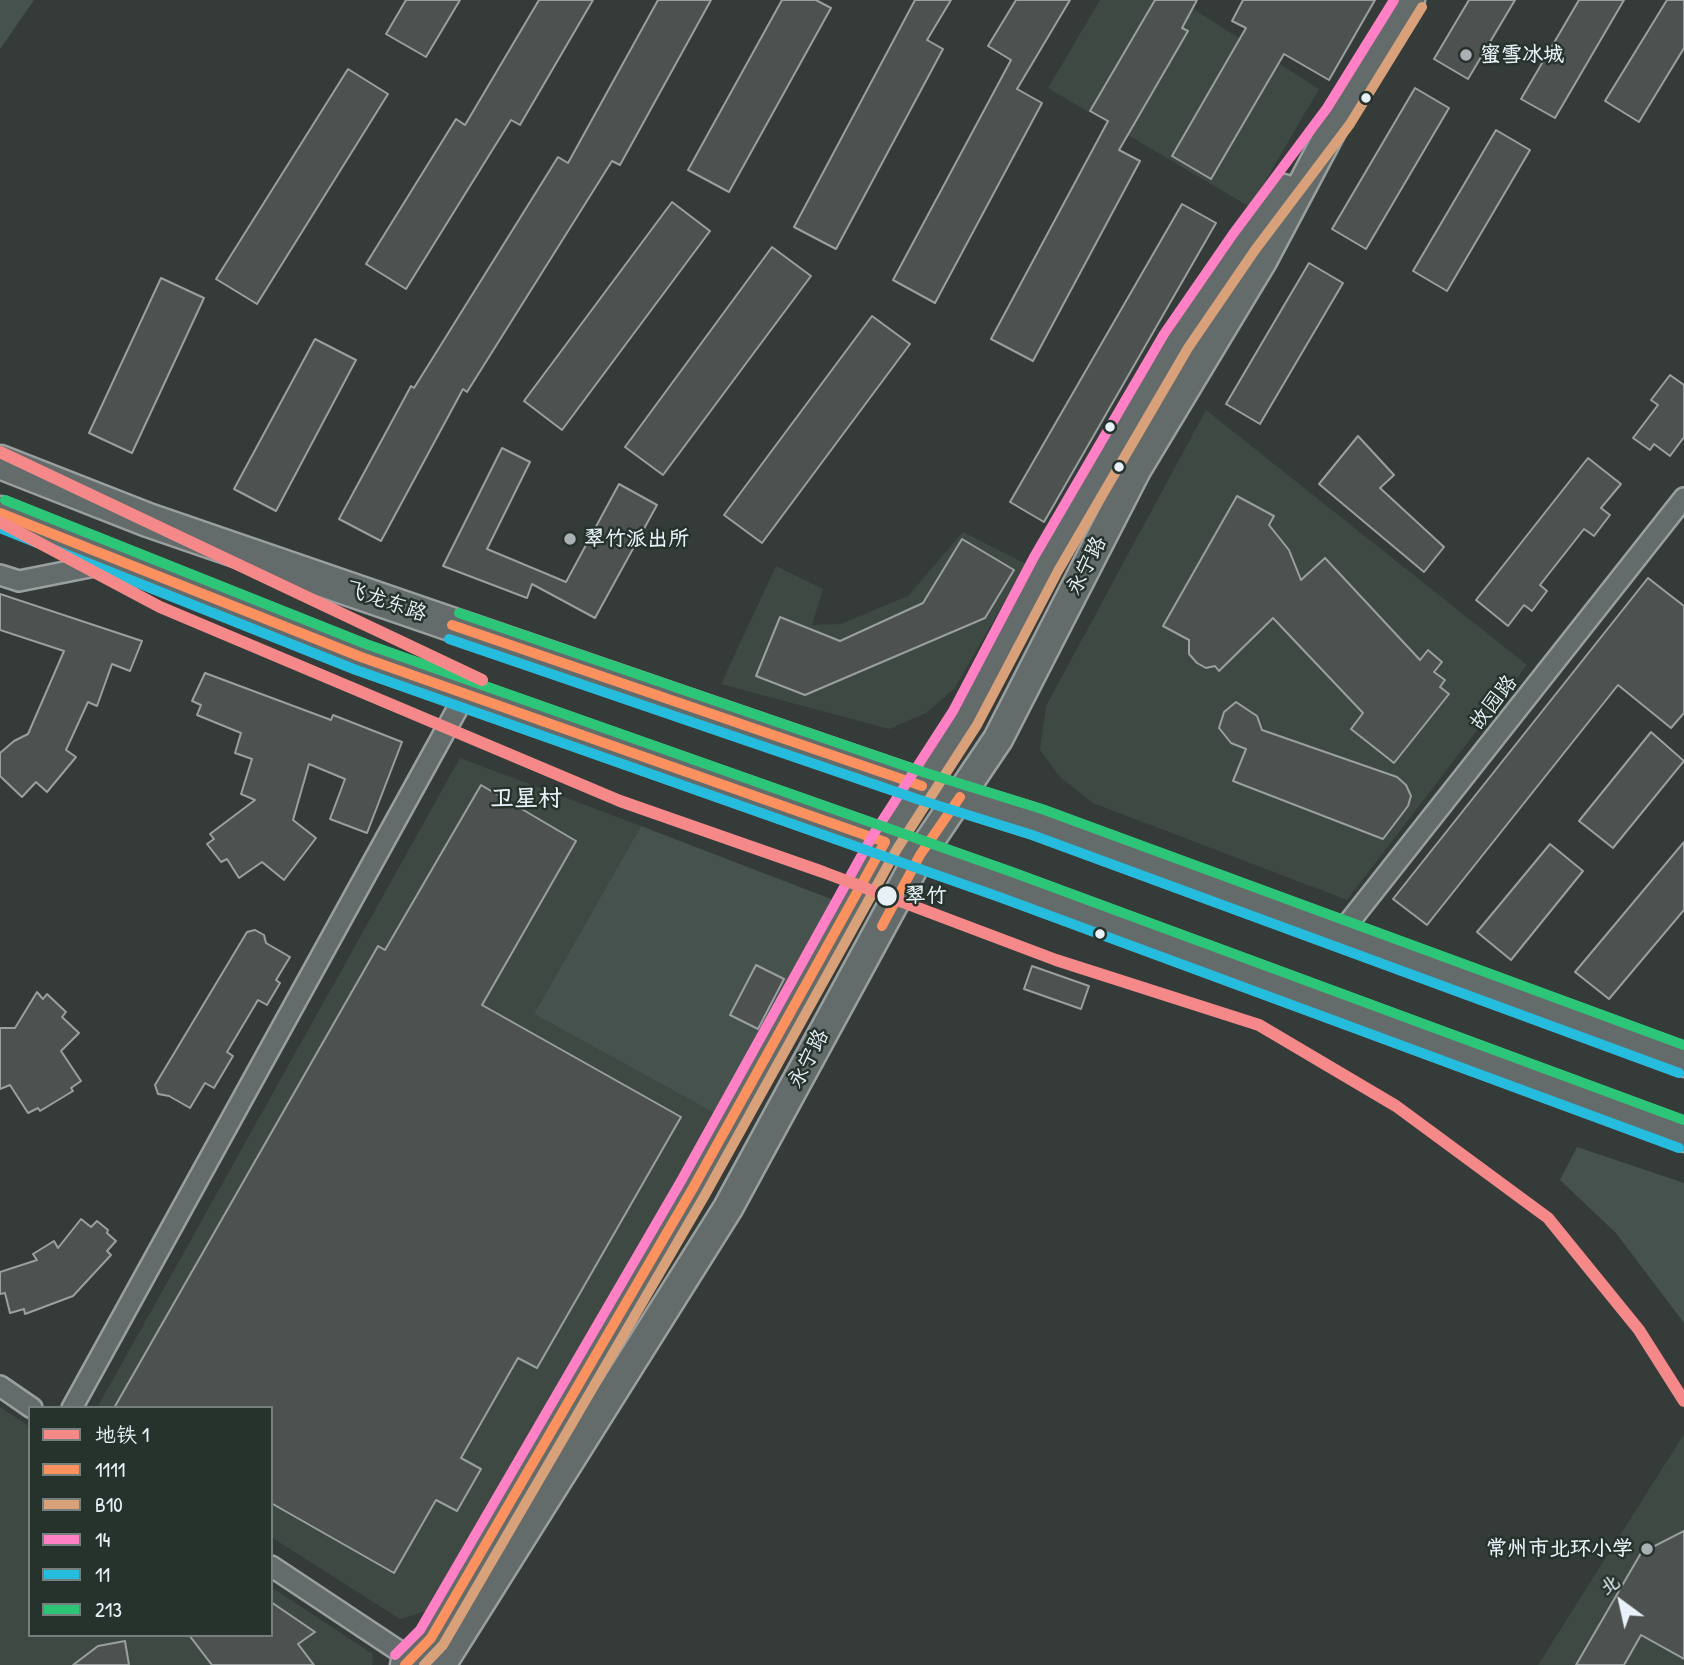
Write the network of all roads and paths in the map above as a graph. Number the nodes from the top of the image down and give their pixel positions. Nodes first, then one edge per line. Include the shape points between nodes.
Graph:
1 (1410, 0) edge
2 (1339, 116) junction
3 (0, 462) edge
4 (1684, 498) edge
5 (0, 513) edge
6 (124, 560) junction
7 (0, 575) edge
8 (466, 695) junction
9 (922, 786) junction
10 (960, 797) junction
11 (885, 842) junction
12 (920, 855) junction
13 (1339, 935) junction
14 (1684, 1060) edge
15 (1684, 1135) edge
16 (0, 1386) edge
17 (29, 1406) edge
18 (73, 1406) edge
19 (273, 1567) edge
20 (408, 1662) edge
21 (441, 1665) edge

1 - 2 main road
2 - 9 main road, 永宁路 via 1176,341 1047,561 965,718
2 - 10 main road, 永宁路 via 1262,261 1136,470 998,739
3 - 9 main road, 飞龙东路 via 160,524
4 - 13 street, 故园路
5 - 6 main road
6 - 7 street via 19,581
6 - 8 main road
8 - 11 main road
8 - 18 street
9 - 10 main road, 飞龙东路
9 - 11 main road, 永宁路
10 - 12 main road, 永宁路
10 - 13 main road, 飞龙东路
11 - 12 main road
11 - 20 main road, 永宁路 via 693,1188 431,1637
12 - 15 main road
12 - 21 main road, 永宁路 via 729,1208
13 - 14 main road, 飞龙东路
16 - 17 street
19 - 20 street

